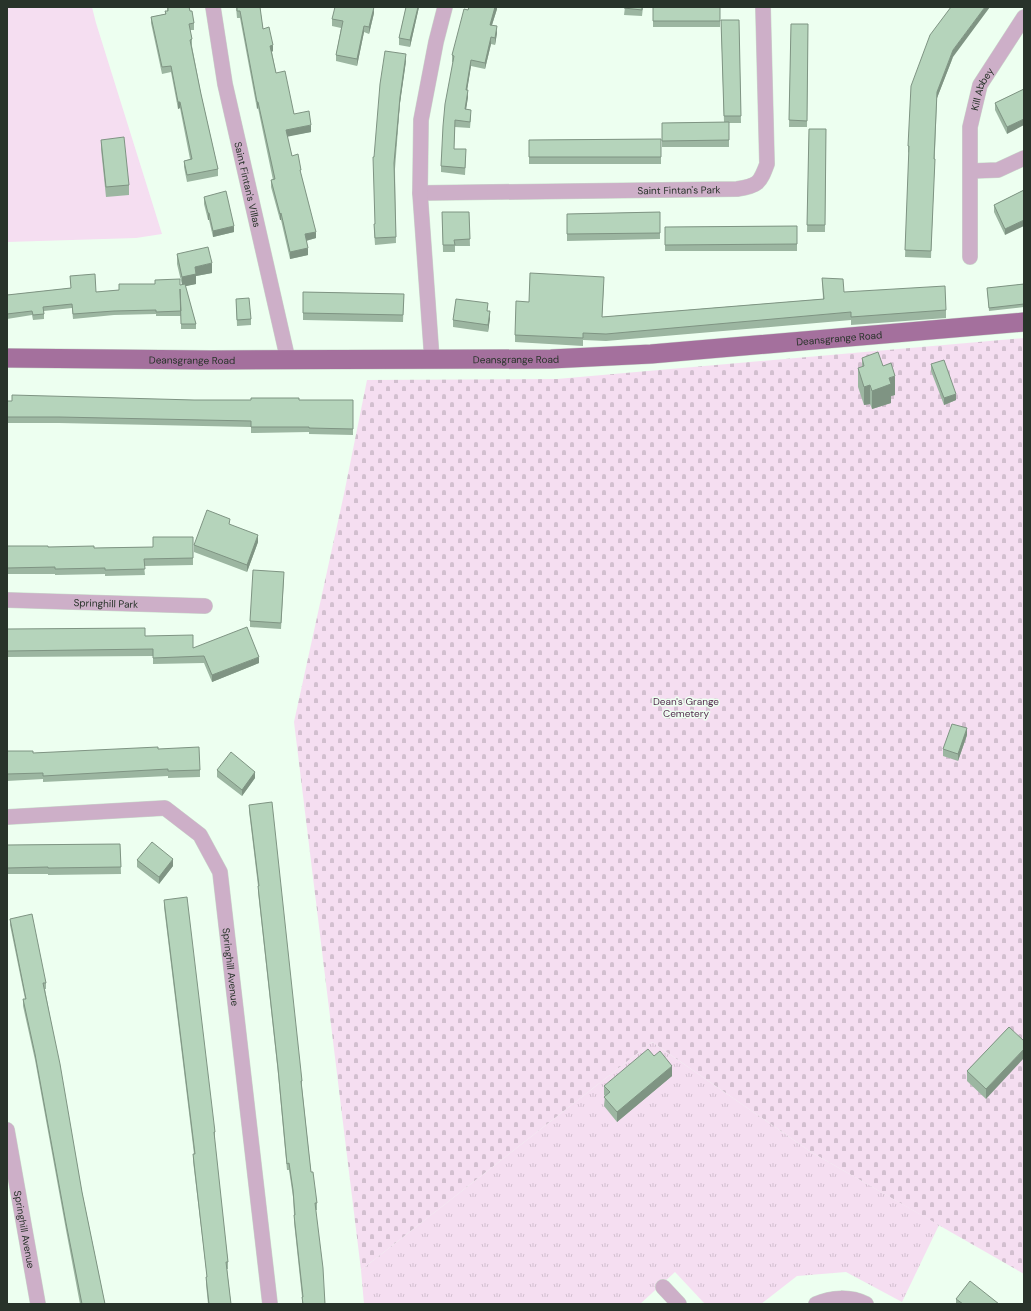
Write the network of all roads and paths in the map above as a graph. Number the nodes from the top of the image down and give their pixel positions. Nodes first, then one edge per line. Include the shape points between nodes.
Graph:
1 (213, 7) edge
2 (445, 7) edge
3 (764, 7) edge
4 (1024, 16) edge
5 (1024, 158) edge
6 (971, 171) junction
7 (420, 193) junction
8 (970, 257) dead end
9 (1024, 322) edge
10 (7, 358) edge
11 (288, 360) junction
12 (432, 360) junction
13 (7, 600) edge
14 (205, 606) dead end
15 (7, 817) edge
16 (7, 1130) edge
17 (663, 1287) dead end
18 (820, 1302) edge
19 (38, 1304) edge
20 (270, 1304) edge
21 (679, 1304) edge
22 (866, 1304) edge

1 - 11 street, Saint Fintan's Villas via 225,84
2 - 7 street via 421,120
3 - 7 street, Saint Fintan's Park via 767,164 758,183 737,189
4 - 6 street, Kill Abbey via 980,85 970,127
5 - 6 street via 998,170
6 - 8 street, Kill Abbey
7 - 12 street
9 - 12 main road, Deansgrange Road via 631,356
10 - 11 main road, Deansgrange Road
11 - 12 main road, Deansgrange Road
13 - 14 street, Springhill Park
15 - 20 street, Springhill Avenue via 165,808 200,835 220,872
16 - 19 street, Springhill Avenue
17 - 21 street
18 - 22 street via 841,1298

